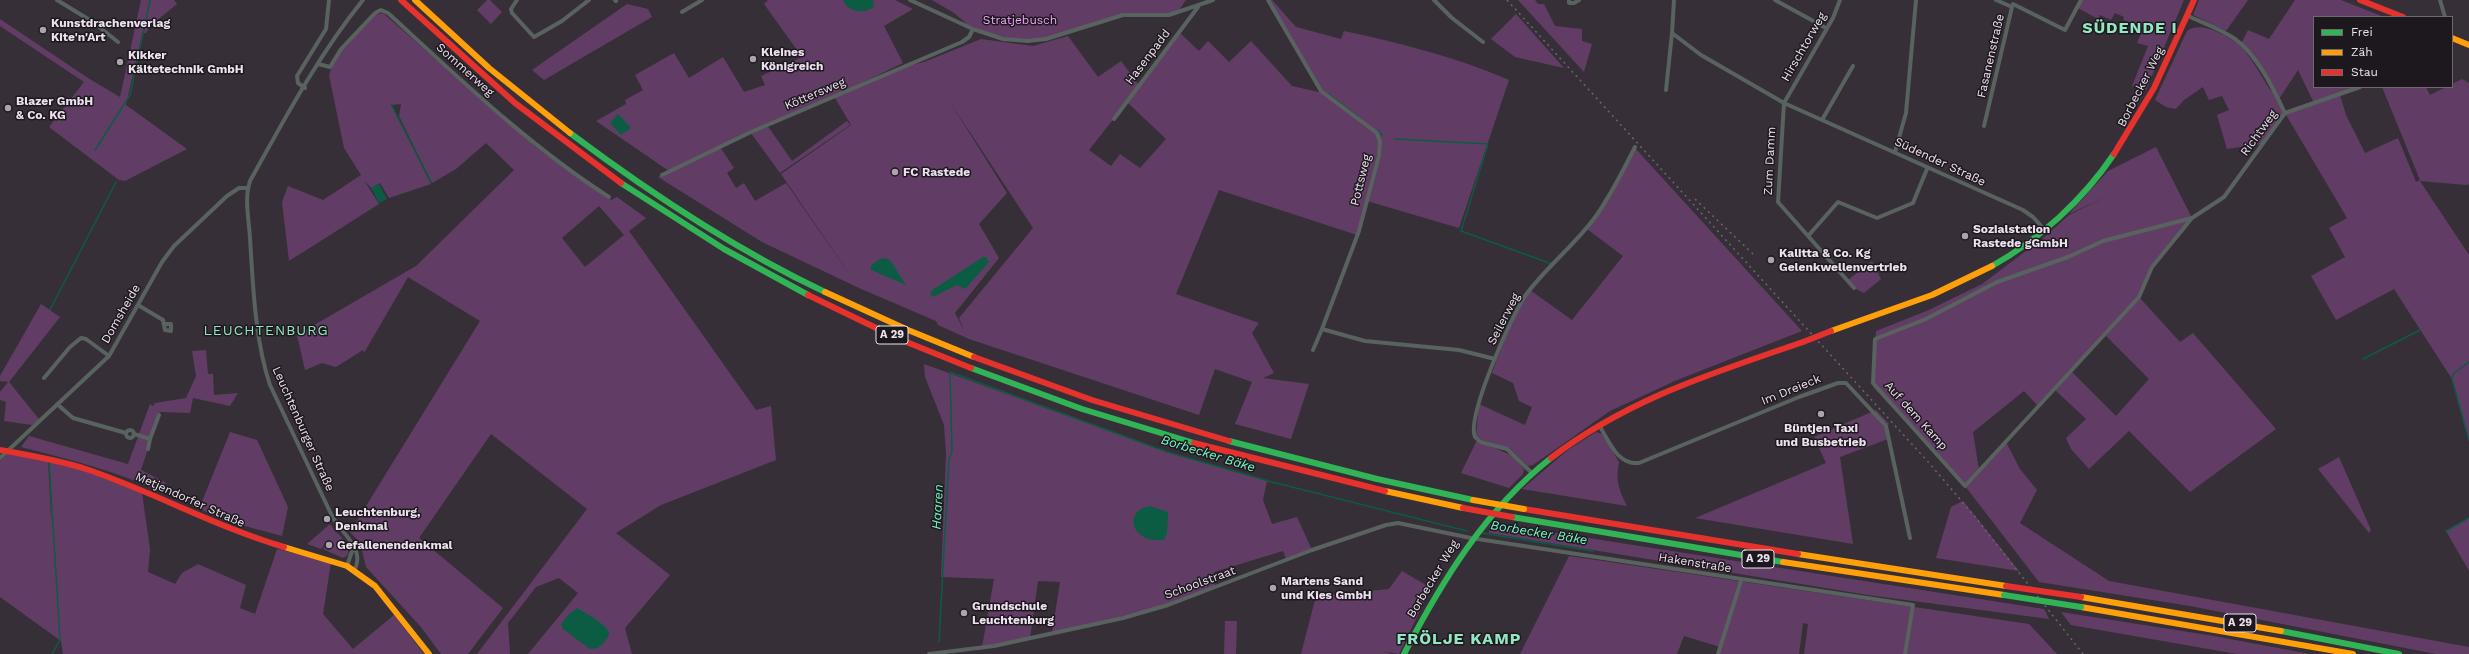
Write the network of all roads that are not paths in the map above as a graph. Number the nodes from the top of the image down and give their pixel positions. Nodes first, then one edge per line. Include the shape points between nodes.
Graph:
1 (57, 0) edge
2 (329, 0) edge
3 (363, 0) edge
4 (401, 0) edge
5 (415, 0) edge
6 (517, 0) edge
7 (589, 0) edge
8 (702, 0) edge
9 (910, 0) edge
10 (1213, 0) edge
11 (1268, 0) edge
12 (1434, 0) edge
13 (1569, 0) edge
14 (1579, 0) edge
15 (1674, 0) edge
16 (1775, 0) edge
17 (1840, 0) edge
18 (1916, 0) edge
19 (1996, 0) edge
20 (2081, 0) edge
21 (2194, 0) edge
22 (2360, 0) edge
23 (2440, 0) edge
24 (2013, 4) edge
25 (1198, 7) junction
26 (682, 12) dead end
27 (2188, 16) junction
28 (2400, 16) edge
29 (2445, 16) edge
30 (1826, 28) junction
31 (972, 29) junction
32 (1672, 33) junction
33 (2453, 38) edge
34 (118, 42) dead end
35 (1483, 42) dead end
36 (2469, 45) edge
37 (318, 64) junction
38 (1853, 66) dead end
39 (305, 88) junction
40 (2357, 88) edge
41 (1666, 90) dead end
42 (1784, 103) junction
43 (2285, 113) junction
44 (1114, 119) dead end
45 (1822, 120) junction
46 (1984, 126) dead end
47 (1635, 147) dead end
48 (1895, 152) junction
49 (1927, 168) junction
50 (662, 175) dead end
51 (247, 188) junction
52 (609, 197) dead end
53 (2192, 218) junction
54 (2045, 230) junction
55 (1808, 236) junction
56 (1854, 288) dead end
57 (138, 305) junction
58 (165, 324) dead end
59 (1322, 329) junction
60 (1314, 350) dead end
61 (108, 356) junction
62 (1496, 359) junction
63 (44, 378) dead end
64 (57, 404) junction
65 (159, 415) dead end
66 (1599, 425) junction
67 (150, 439) junction
68 (148, 449) dead end
69 (0, 450) edge
70 (7, 451) junction
71 (0, 458) edge
72 (1532, 473) junction
73 (1471, 538) junction
74 (1910, 538) dead end
75 (354, 545) junction
76 (347, 566) junction
77 (355, 570) junction
78 (1741, 581) junction
79 (429, 654) edge
80 (929, 654) edge
81 (1404, 654) edge
82 (1718, 654) edge
83 (1905, 654) edge
84 (2353, 654) edge
85 (2399, 654) edge

1 - 34 street via 93,22
2 - 39 street via 326,29 297,76 298,83
3 - 37 street
4 - 84 main road, A 29, bridge via 498,90 590,162 726,250 822,302 887,332 993,376 1150,430 1323,477 1512,517 1671,545 2241,633
5 - 85 main road, A 29, bridge via 505,82 597,154 731,242 827,293 938,343 1004,370 1101,404 1266,452 1473,500 1674,535 2250,625
6 - 7 street via 511,9 512,13 530,34 536,36 562,21
8 - 26 street
9 - 31 street
10 - 25 street
11 - 59 street, Pottsweg via 1321,91 1377,133 1380,142 1379,155 1359,231
12 - 35 street
13 - 14 street via 1569,3
15 - 32 street
16 - 30 street
17 - 30 street, Hirschtorweg
18 - 48 street via 1906,113
19 - 24 street, Fasanenstraße
20 - 24 street via 2065,30
21 - 27 main road, Borbecker Weg
22 - 28 main road
23 - 29 street
24 - 46 street, Fasanenstraße
25 - 31 street via 1169,16 1123,15 1028,41 1003,39
25 - 44 street, Hasenpadd
27 - 43 street via 2240,44 2266,77
27 - 54 main road, Borbecker Weg via 2131,132 2089,188
30 - 42 street, Hirschtorweg
31 - 50 street, Köttersweg via 969,37 962,42 751,132
32 - 41 street
32 - 42 street, Südender Straße via 1687,46
33 - 36 main road
37 - 39 street
37 - 52 street, Sommerweg via 330,67 341,49 375,12 381,10 388,13 512,126 571,173
38 - 45 street
39 - 51 street
40 - 43 street, Richtweg
42 - 45 street, Südender Straße
42 - 55 street, Zum Damm via 1778,202
43 - 53 street, Richtweg via 2224,197
45 - 48 street, Südender Straße
47 - 62 street, Seilerweg via 1608,200 1595,218 1525,296 1513,317
48 - 49 street, Südender Straße
49 - 54 street, Südender Straße via 2023,210
49 - 55 street via 1913,203 1877,218 1838,202
51 - 57 street, Domsheide via 239,188 227,196 174,246
51 - 75 street, Leuchtenburger Straße via 252,264 264,368 338,529
53 - 53 street, Auf dem Kamp via 2103,241 2068,257 1997,282 1926,319 1875,339 1873,383 1965,486 2139,297 2152,267
54 - 66 main road, Borbecker Weg, bridge via 1987,269 1922,299 1660,394
55 - 56 street, Zum Damm
57 - 58 street
57 - 61 street, Domsheide
59 - 60 street, Pottsweg
59 - 62 street via 1365,341 1459,350
61 - 63 street via 81,338
61 - 64 street, Domsheide
62 - 72 street, Seilerweg via 1475,411 1473,434 1482,442 1507,449
64 - 67 street via 73,418 126,433 130,438 134,434
64 - 70 street, Domsheide
65 - 67 street
66 - 72 main road, Borbecker Weg via 1563,448
66 - 74 street, Im Dreieck via 1621,460 1632,464 1639,463 1805,395 1838,383 1846,383 1886,426
67 - 68 street
69 - 70 main road, Metjendorfer Straße
70 - 71 street, Domsheide
70 - 76 main road, Metjendorfer Straße via 86,469 243,535
72 - 73 main road, Borbecker Weg
73 - 78 street, Hakenstraße
73 - 80 street, Schoolstraat via 1398,523 1386,525 1312,550 1168,605 1123,618 994,646
73 - 81 main road, Borbecker Weg via 1437,589
75 - 76 street
75 - 77 street via 357,556
76 - 77 main road, Metjendorfer Straße
77 - 79 main road, Metjendorfer Straße via 381,592
78 - 82 street
78 - 83 street, Hakenstraße via 1913,605

